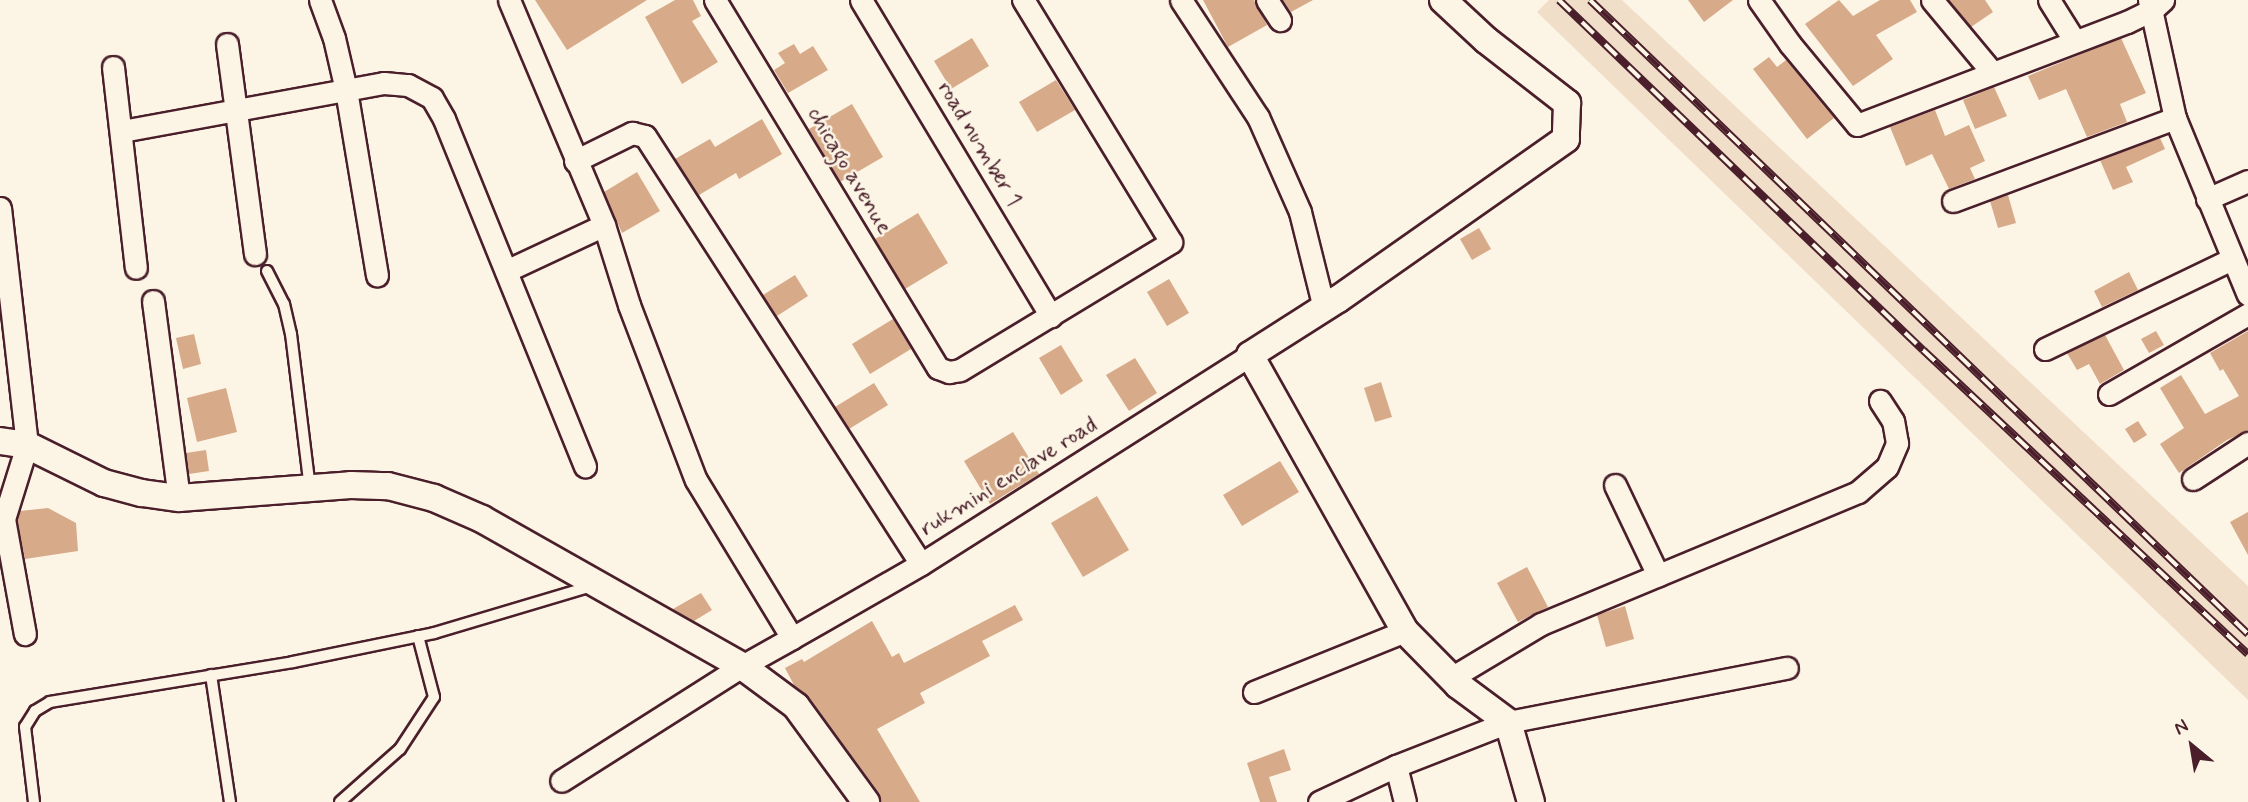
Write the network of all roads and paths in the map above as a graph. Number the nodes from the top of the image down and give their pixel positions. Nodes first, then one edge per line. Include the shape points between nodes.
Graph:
1 (320, 0) edge
2 (509, 0) edge
3 (715, 0) edge
4 (861, 0) edge
5 (1023, 0) edge
6 (1181, 0) edge
7 (1267, 0) edge
8 (1443, 0) edge
9 (1759, 0) edge
10 (1932, 0) edge
11 (2049, 0) edge
12 (2155, 3) edge
13 (1280, 20) dead end
14 (2074, 40) junction
15 (227, 44) dead end
16 (113, 67) dead end
17 (1992, 72) junction
18 (346, 90) junction
19 (235, 110) junction
20 (2175, 118) junction
21 (122, 131) junction
22 (575, 160) junction
23 (2248, 181) edge
24 (2207, 199) junction
25 (1953, 201) dead end
26 (0, 208) edge
27 (604, 225) junction
28 (261, 263) joint
29 (136, 268) dead end
30 (2240, 270) edge
31 (506, 271) junction
32 (377, 275) dead end
33 (2248, 295) edge
34 (153, 301) dead end
35 (1324, 308) junction
36 (2248, 314) edge
37 (1051, 316) junction
38 (2045, 349) dead end
39 (1250, 355) junction
40 (2109, 394) dead end
41 (1880, 401) dead end
42 (0, 441) edge
43 (2248, 443) edge
44 (27, 444) junction
45 (585, 466) dead end
46 (2193, 479) dead end
47 (1615, 485) dead end
48 (310, 488) junction
49 (179, 498) junction
50 (922, 564) junction
51 (1658, 575) junction
52 (594, 585) junction
53 (1405, 631) junction
54 (25, 634) dead end
55 (418, 636) junction
56 (792, 638) junction
57 (742, 666) junction
58 (1787, 668) dead end
59 (211, 675) junction
60 (1451, 678) junction
61 (1254, 692) dead end
62 (1508, 723) junction
63 (1396, 766) junction
64 (561, 780) dead end
65 (34, 802) edge
66 (230, 802) edge
67 (340, 802) edge
68 (866, 802) edge
69 (1319, 802) edge
70 (1405, 802) edge
71 (1531, 802) edge

1 - 18 street
2 - 22 street
3 - 37 street, chicago avenue via 938,368 960,370
4 - 37 street, road number 1
5 - 37 street via 1171,243
6 - 35 street via 1258,117 1300,212
7 - 13 street
8 - 35 street via 1567,103 1566,139
9 - 17 street via 1857,125
10 - 17 street
11 - 14 street
12 - 14 street via 2127,22
12 - 20 street
14 - 17 street
15 - 19 street
16 - 21 street
18 - 19 street
18 - 31 street via 384,83 408,85 432,98
18 - 32 street
19 - 21 street
19 - 28 street
20 - 24 street
20 - 25 street
21 - 29 street
22 - 27 street
22 - 50 street via 632,133 645,136
23 - 24 street
24 - 30 street
26 - 44 street
27 - 31 street
27 - 56 street via 629,305 696,480
28 - 48 lane via 284,304
30 - 33 street
30 - 38 street
31 - 45 street
34 - 49 street
35 - 39 street
36 - 40 street
39 - 50 street, rukmini enclave road
39 - 53 street
41 - 51 street via 1893,421 1897,443 1887,467 1858,492
42 - 44 street
43 - 46 street
44 - 49 street via 104,483
44 - 54 street via 4,519
47 - 51 street
48 - 49 street
48 - 52 street via 388,486 434,498 482,519
50 - 56 street, rukmini enclave road
51 - 60 street via 1541,624
52 - 55 lane
52 - 57 street
53 - 60 street
53 - 61 street
55 - 59 lane
55 - 67 lane via 434,698 400,749
56 - 57 street, rukmini enclave road
57 - 64 street, rukmini enclave road
57 - 68 street via 796,706
58 - 62 street
59 - 65 lane via 50,702 35,711 25,727
59 - 66 lane
60 - 62 street
62 - 63 street
62 - 71 street
63 - 69 street
63 - 70 street

